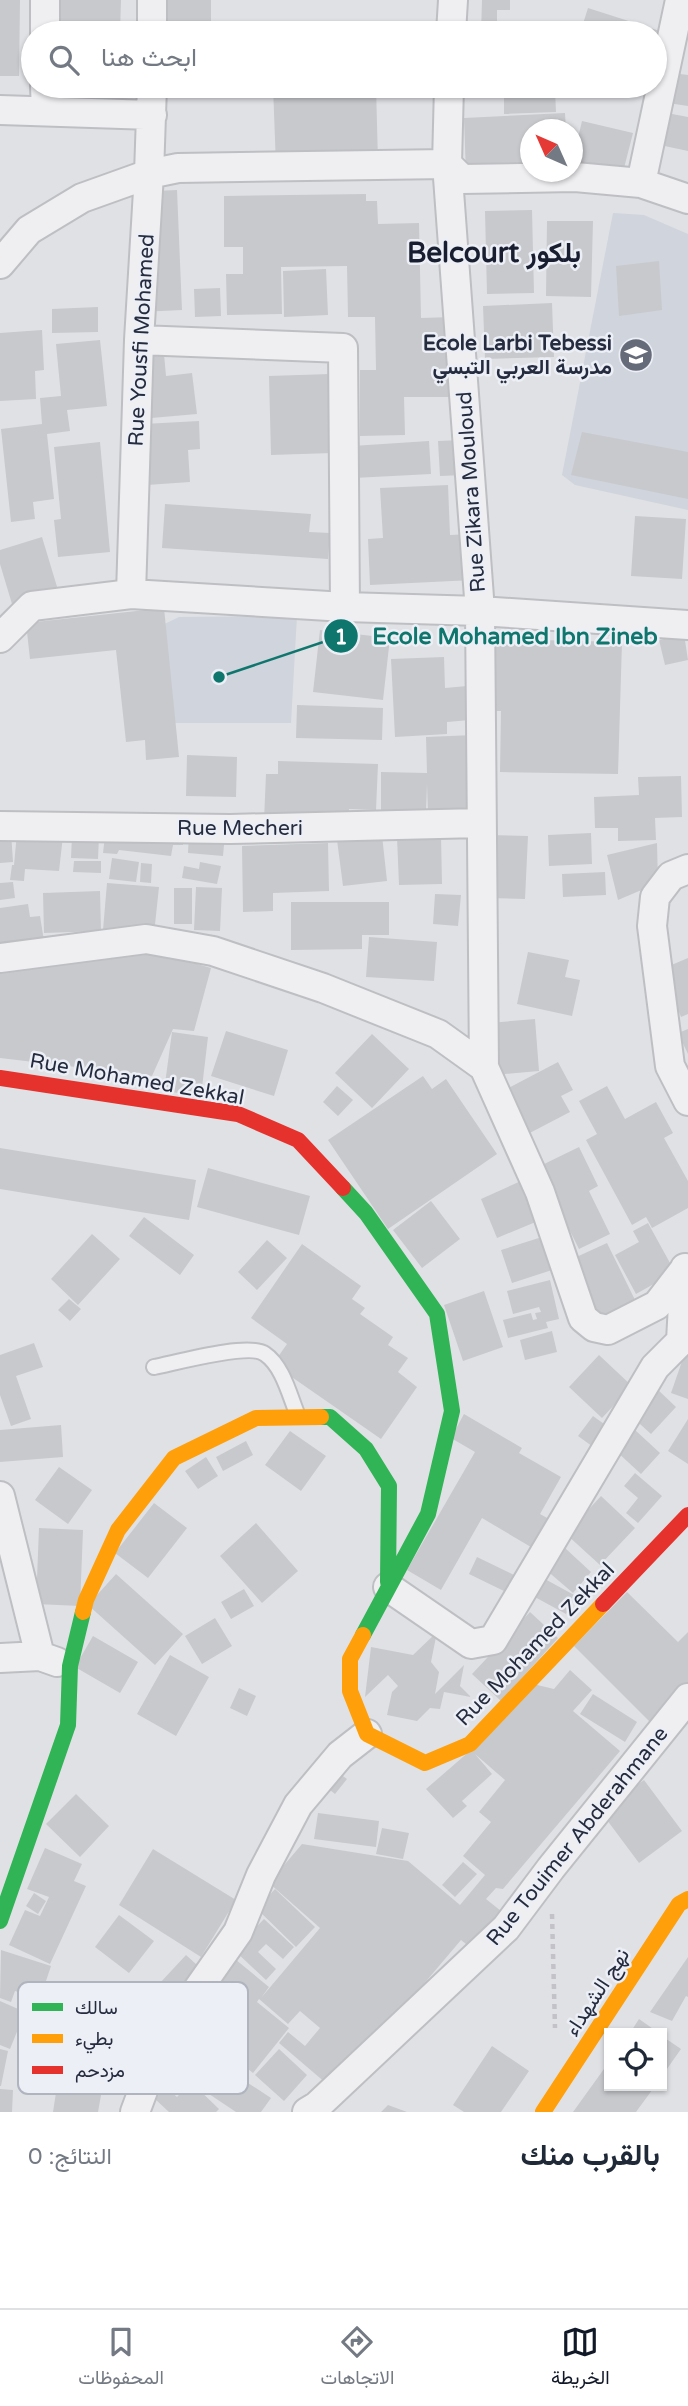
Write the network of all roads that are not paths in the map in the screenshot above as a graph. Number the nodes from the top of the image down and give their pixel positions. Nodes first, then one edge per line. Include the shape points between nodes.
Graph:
1 (45, 0) edge
2 (152, 0) edge
3 (453, 0) edge
4 (680, 0) edge
5 (45, 21) edge
6 (152, 21) edge
7 (452, 21) edge
8 (667, 61) edge
9 (46, 98) edge
10 (152, 98) edge
11 (450, 98) edge
12 (659, 98) edge
13 (0, 110) edge
14 (152, 115) junction
15 (447, 164) junction
16 (149, 174) junction
17 (641, 183) junction
18 (688, 199) edge
19 (0, 264) edge
20 (139, 340) junction
21 (131, 594) junction
22 (345, 607) junction
23 (480, 611) junction
24 (688, 625) edge
25 (0, 638) edge
26 (480, 823) junction
27 (0, 827) edge
28 (688, 869) edge
29 (0, 958) edge
30 (484, 1068) junction
31 (0, 1078) edge
32 (687, 1095) edge
33 (686, 1263) edge
34 (154, 1367) dead end
35 (299, 1417) junction
36 (0, 1496) edge
37 (688, 1515) edge
38 (388, 1587) junction
39 (40, 1656) junction
40 (0, 1658) edge
41 (70, 1666) junction
42 (688, 1698) edge
43 (367, 1734) junction
44 (20, 1867) junction
45 (0, 1880) edge
46 (688, 1899) edge
47 (0, 1921) edge
48 (203, 1982) edge
49 (142, 2094) edge
50 (135, 2112) edge
51 (307, 2112) edge
52 (543, 2112) edge

1 - 5 street
2 - 6 street
3 - 7 street
4 - 8 street
9 - 13 street
9 - 14 street
10 - 14 street, Rue Yousfi Mohamed
11 - 15 street, Rue Zikara Mouloud
12 - 17 street
14 - 16 street, Rue Yousfi Mohamed
15 - 16 street via 178,168
15 - 17 street via 462,179 575,177
15 - 23 street, Rue Zikara Mouloud
16 - 19 street via 82,198 29,230
16 - 20 street, Rue Yousfi Mohamed
17 - 18 street
20 - 21 street, Rue Yousfi Mohamed
20 - 22 street via 343,348
21 - 22 street
21 - 25 street via 32,606
22 - 23 street
23 - 24 street
23 - 26 street, Rue Zikara Mouloud
26 - 27 street, Rue Mecheri via 230,829
26 - 30 street, Rue Zikara Mouloud
28 - 32 street via 671,876 655,897 652,926 670,1066
29 - 30 street via 146,939 213,951 438,1034
30 - 33 street via 540,1192 583,1318 608,1330 657,1305
31 - 38 street, Rue Mohamed Zekkal via 238,1114 298,1140 366,1213 437,1314 452,1410 428,1514
33 - 38 street via 681,1341 655,1367 493,1640 471,1644
34 - 35 lane via 248,1348 264,1352 276,1366
35 - 38 street via 330,1417 366,1449 388,1486
35 - 41 street via 256,1418 174,1458 118,1530 86,1600
36 - 39 street
37 - 43 street, Rue Mohamed Zekkal via 470,1744 425,1763
38 - 43 street, Rue Mohamed Zekkal via 351,1659 351,1692
39 - 40 street
39 - 41 street
41 - 44 street via 68,1725
42 - 51 street, Rue Touimer Abderahmane via 506,1928
43 - 48 street via 340,1755 298,1805 261,1875 238,1932
44 - 45 lane
44 - 47 street
46 - 52 street, نهج الشهداء via 679,1904
49 - 50 street

